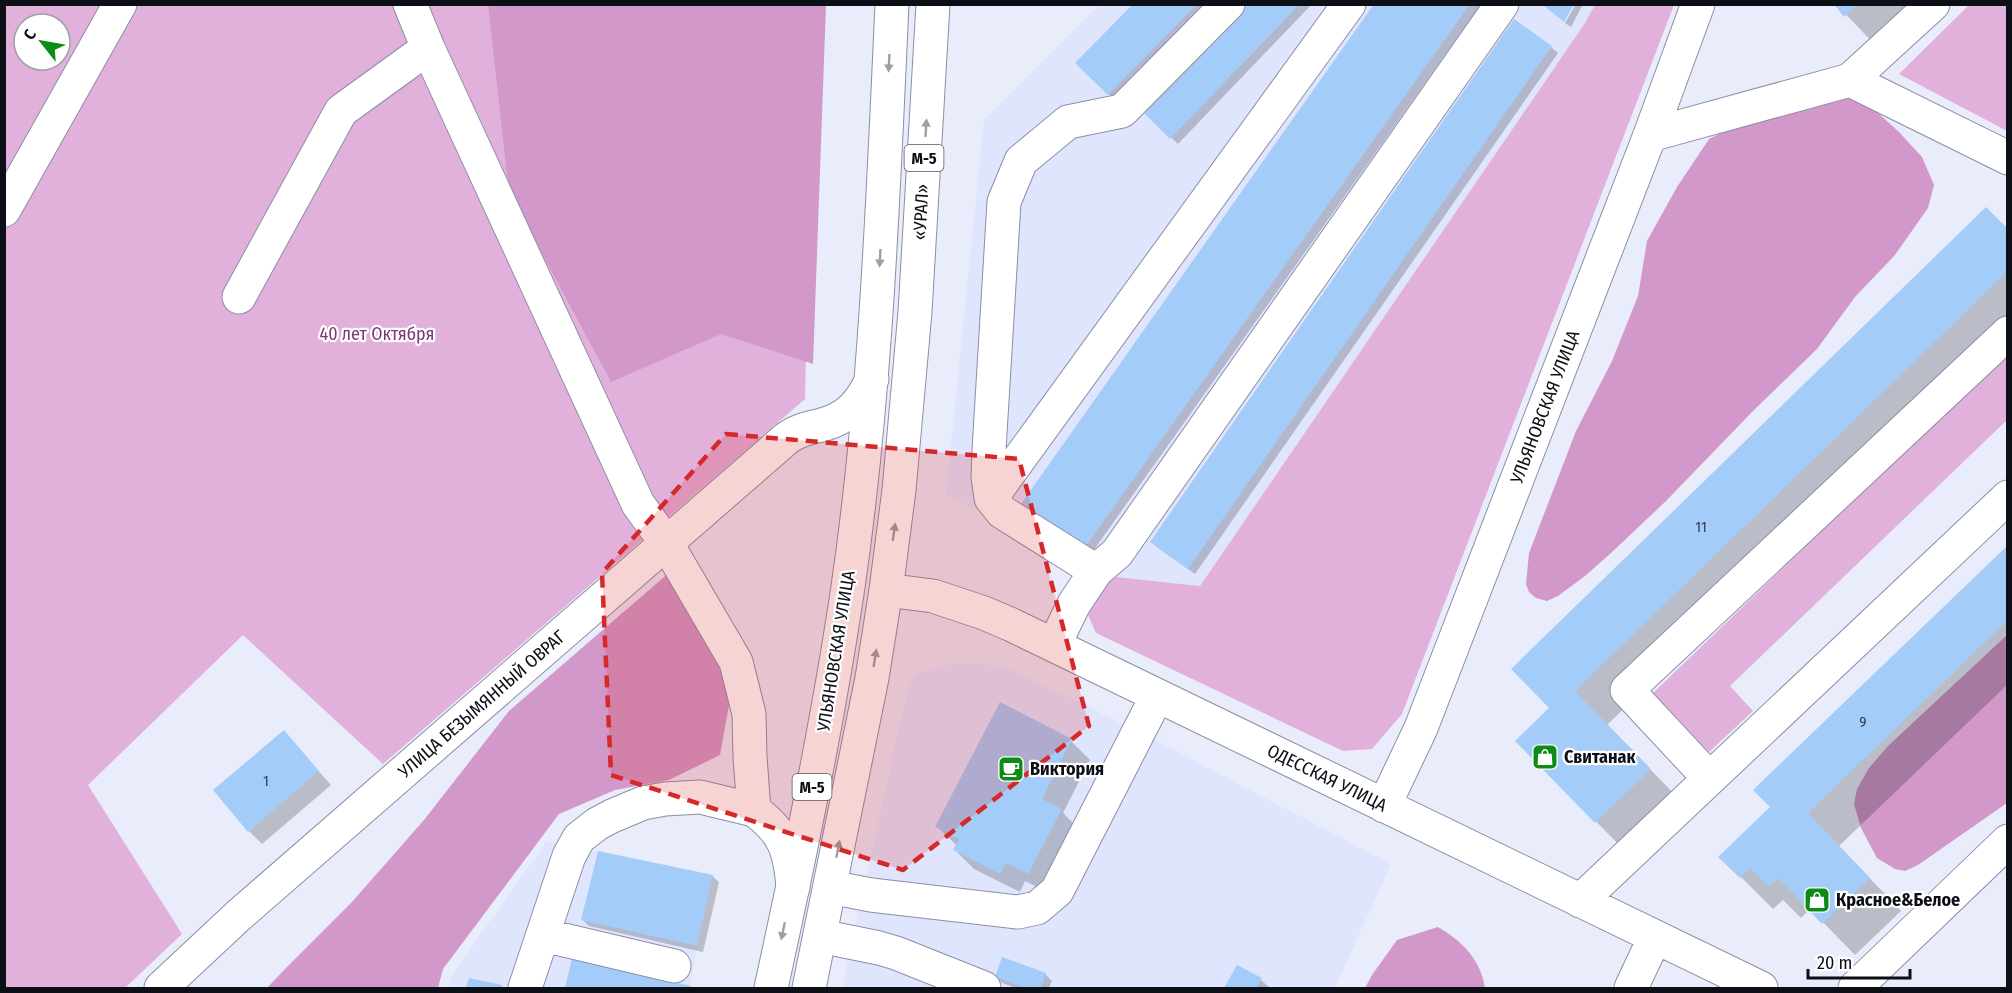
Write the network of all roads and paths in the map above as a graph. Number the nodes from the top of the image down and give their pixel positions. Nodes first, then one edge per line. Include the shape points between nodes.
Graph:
1 (120, 4) edge
2 (410, 4) edge
3 (892, 4) edge
4 (933, 4) edge
5 (1228, 4) edge
6 (1349, 4) edge
7 (1502, 4) edge
8 (1698, 4) edge
9 (1933, 4) edge
10 (428, 48) junction
11 (1850, 80) junction
12 (1650, 135) junction
13 (2007, 158) edge
14 (4, 210) edge
15 (239, 297) dead end
16 (915, 312) joint
17 (2007, 333) edge
18 (872, 379) junction
19 (809, 428) junction
20 (862, 472) junction
21 (2007, 496) edge
22 (991, 498) junction
23 (667, 544) junction
24 (1096, 571) junction
25 (848, 585) junction
26 (886, 590) junction
27 (1054, 645) junction
28 (1157, 696) junction
29 (1709, 778) junction
30 (809, 806) junction
31 (1384, 806) junction
32 (762, 815) junction
33 (2007, 841) edge
34 (793, 887) junction
35 (830, 887) junction
36 (1580, 901) junction
37 (543, 935) junction
38 (820, 936) junction
39 (1655, 937) junction
40 (674, 966) dead end
41 (160, 988) edge
42 (525, 988) edge
43 (771, 988) edge
44 (808, 988) edge
45 (984, 988) edge
46 (1631, 988) edge
47 (1761, 988) edge
48 (1855, 988) edge

1 - 14 main road
2 - 10 main road
3 -> 18 main road, УЛЬЯНОВСКАЯ УЛИЦА / М-5
16 -> 4 main road, «УРАЛ» / М-5
5 - 22 main road via 1122,111 1068,123 1021,161 1004,202 989,450
6 - 22 main road
7 - 24 main road via 1117,553
8 - 12 main road, УЛЬЯНОВСКАЯ УЛИЦА
9 - 11 main road
10 - 15 main road via 341,111
10 - 23 main road via 638,504
11 - 12 main road
11 - 13 main road
12 - 31 main road, УЛЬЯНОВСКАЯ УЛИЦА via 1421,728
26 -> 16 main road, УЛЬЯНОВСКАЯ УЛИЦА / М-5
17 - 29 main road via 1627,690
18 - 19 main road, УЛИЦА БЕЗЫМЯННЫЙ ОВРАГ via 861,400 846,415
18 - 20 main road, УЛЬЯНОВСКАЯ УЛИЦА / М-5
19 - 20 main road via 830,430 848,440 857,453
19 - 23 main road, УЛИЦА БЕЗЫМЯННЫЙ ОВРАГ via 787,438
20 - 25 main road, УЛЬЯНОВСКАЯ УЛИЦА / М-5
21 - 29 main road
22 - 24 main road via 1002,512
23 - 32 main road via 736,662 749,714 750,757
23 - 41 main road, УЛИЦА БЕЗЫМЯННЫЙ ОВРАГ via 246,908
24 - 27 main road
25 - 26 main road, ОДЕССКАЯ УЛИЦА
25 - 30 main road, УЛЬЯНОВСКАЯ УЛИЦА / М-5
26 - 27 main road, ОДЕССКАЯ УЛИЦА via 957,603
35 -> 26 main road, УЛЬЯНОВСКАЯ УЛИЦА / М-5
27 - 28 main road, ОДЕССКАЯ УЛИЦА
28 - 31 main road, ОДЕССКАЯ УЛИЦА
28 - 35 main road via 1057,891 1037,908 1018,912
29 - 36 main road
30 - 32 main road via 803,817 790,825 783,826
30 - 34 main road, УЛЬЯНОВСКАЯ УЛИЦА / М-5
31 - 36 main road, ОДЕССКАЯ УЛИЦА
32 - 34 main road via 777,829 786,846
32 - 37 main road via 700,797 643,803 612,816 579,838 569,856
33 - 48 main road
34 -> 43 main road, УЛЬЯНОВСКАЯ УЛИЦА / М-5
35 - 38 main road, УЛЬЯНОВСКАЯ УЛИЦА / М-5
36 - 39 main road, ОДЕССКАЯ УЛИЦА
37 - 40 main road
37 - 42 main road
38 - 44 main road, УЛЬЯНОВСКАЯ УЛИЦА / М-5
38 - 45 main road via 896,953
39 - 46 main road
39 - 47 main road, ОДЕССКАЯ УЛИЦА

